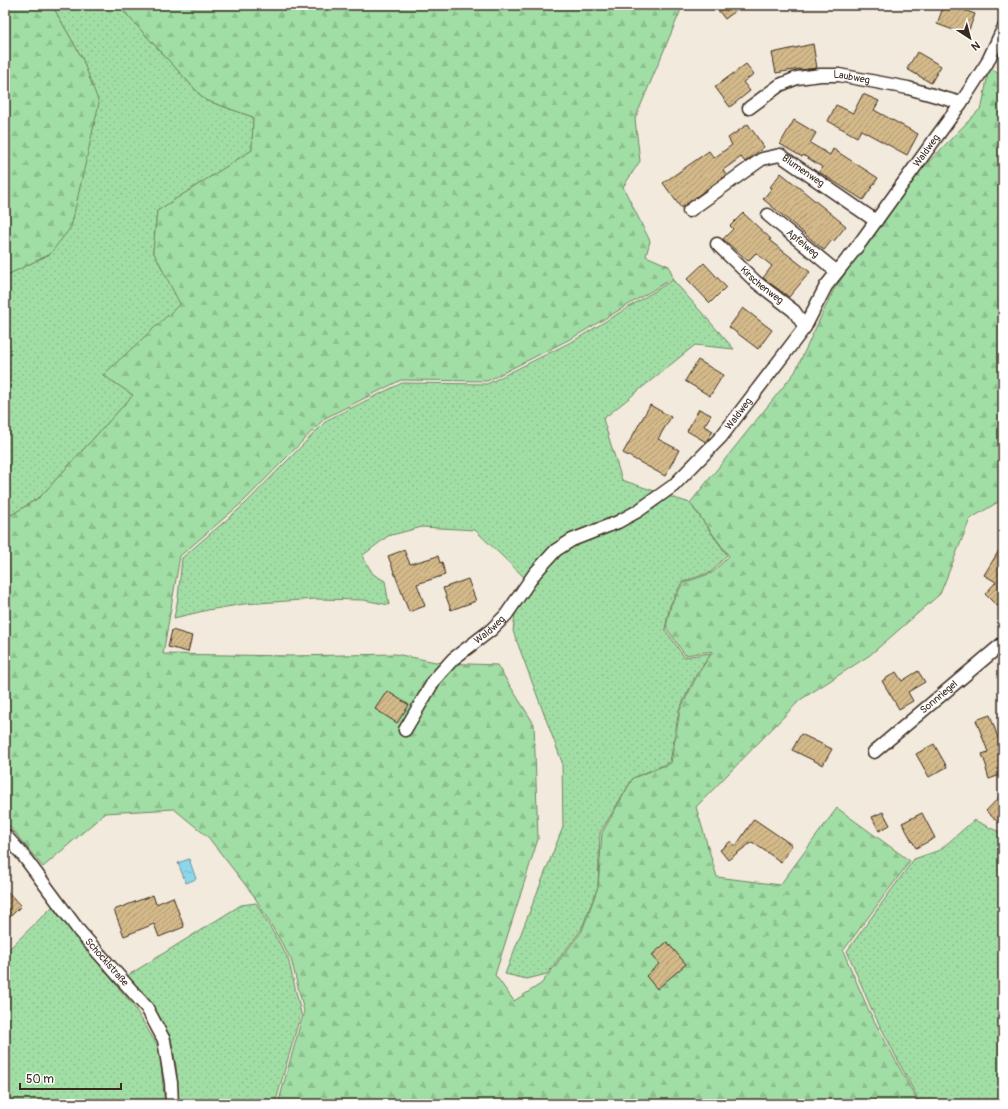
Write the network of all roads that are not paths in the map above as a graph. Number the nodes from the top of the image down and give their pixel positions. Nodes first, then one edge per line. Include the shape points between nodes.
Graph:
1 (1003, 29) edge
2 (961, 102) junction
3 (749, 108) dead end
4 (689, 211) dead end
5 (768, 215) dead end
6 (876, 221) junction
7 (716, 244) dead end
8 (837, 272) junction
9 (805, 327) junction
10 (1003, 643) edge
11 (405, 730) dead end
12 (874, 752) dead end
13 (5, 835) edge
14 (172, 1104) edge

1 - 2 street, Waldweg via 987,63
2 - 3 street, Laubweg via 908,88 839,75 821,75 797,78 780,85
2 - 6 street, Waldweg
4 - 6 street, Blumenweg via 762,159 780,155
5 - 8 street, Apfelweg
6 - 8 street, Waldweg
7 - 9 street, Kirschenweg via 756,282 794,311
8 - 9 street, Waldweg via 826,286
9 - 11 street, Waldweg via 720,437 673,486 618,522 572,540 556,550 535,573 506,615 453,659 435,679
10 - 12 street, Sonnriegel
13 - 14 street, Schöcklstraße via 80,932 147,1008 164,1040

